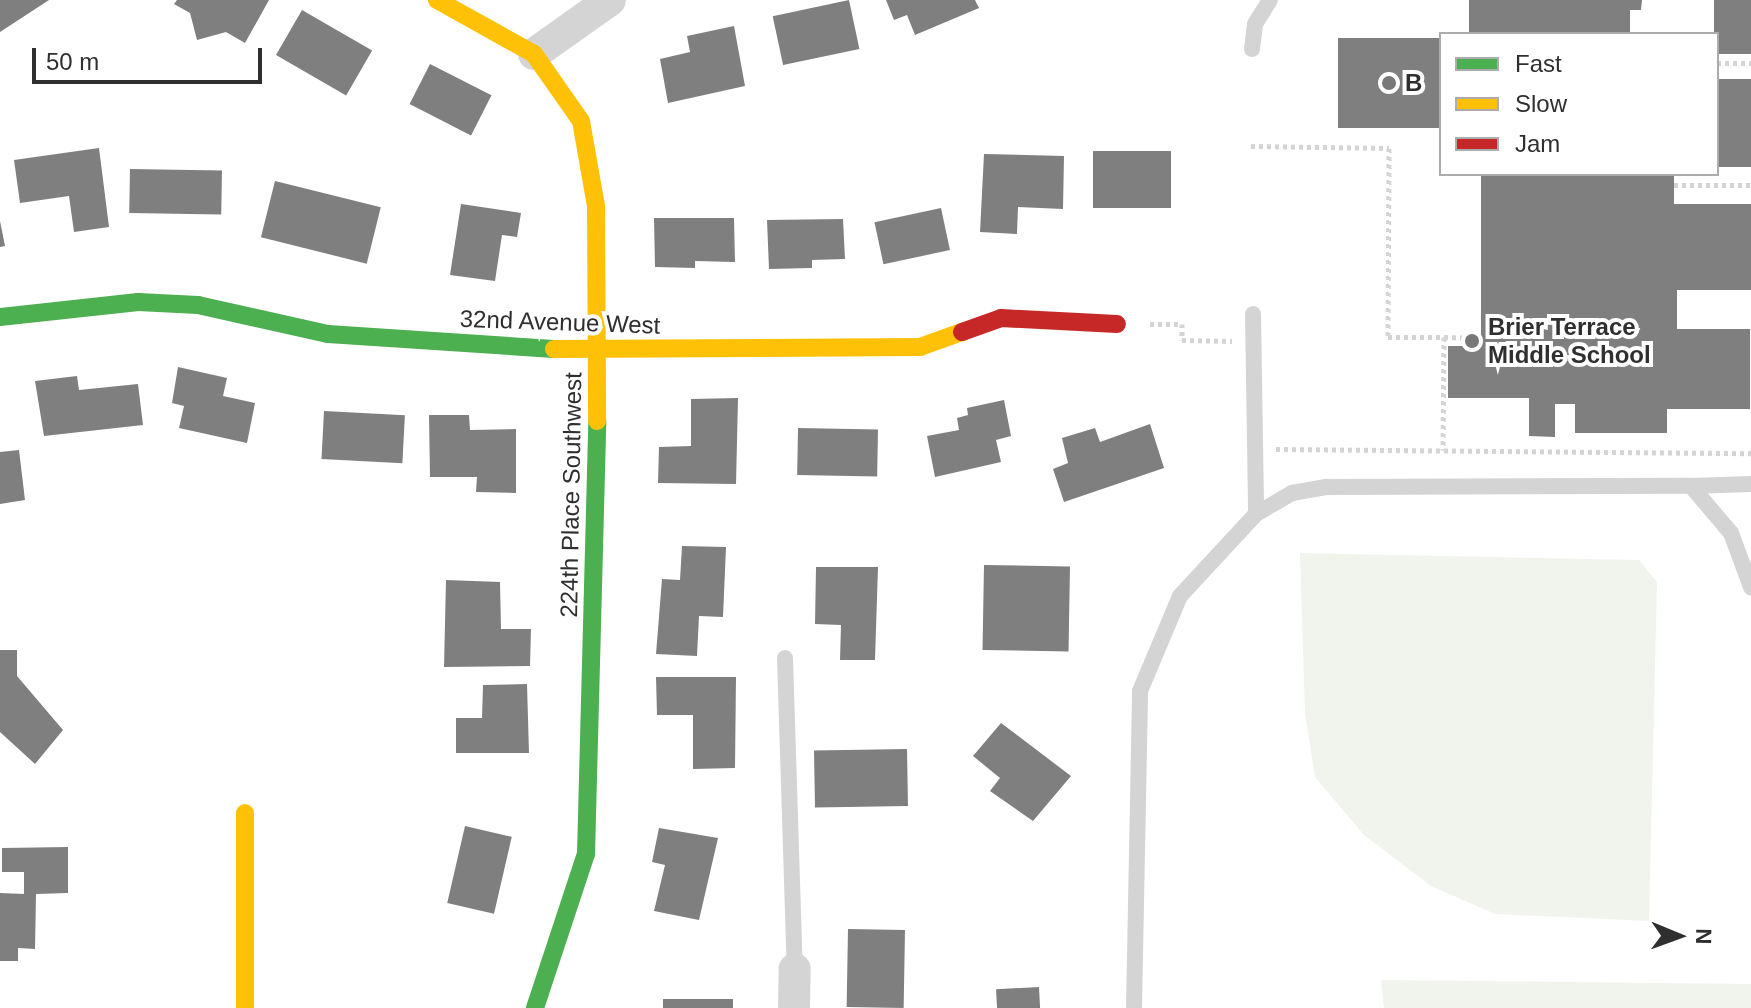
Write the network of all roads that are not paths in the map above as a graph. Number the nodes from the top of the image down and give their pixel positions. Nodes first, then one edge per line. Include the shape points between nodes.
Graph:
1 (437, 0) edge
2 (610, 0) edge
3 (1270, 0) edge
4 (1252, 49) dead end
5 (534, 54) junction
6 (1253, 314) dead end
7 (0, 317) edge
8 (1117, 324) road end
9 (599, 352) junction
10 (1751, 484) edge
11 (1691, 486) junction
12 (1256, 514) junction
13 (1751, 587) edge
14 (785, 658) dead end
15 (245, 813) dead end
16 (795, 969) joint
17 (245, 1008) edge
18 (535, 1008) edge
19 (794, 1008) edge
20 (1134, 1008) edge

1 - 5 street, 224th Place Southwest
2 - 5 street
3 - 4 lane via 1255,24
5 - 9 street, 224th Place Southwest via 581,121 596,206
6 - 12 lane
7 - 9 street, 32nd Avenue West via 153,302 198,305 328,334
8 - 9 street, 32nd Avenue West via 1001,318 920,347
9 - 18 street, 224th Place Southwest via 586,854
10 - 11 lane
11 - 12 lane via 1327,487 1292,493
11 - 13 lane via 1731,533
12 - 20 lane via 1180,596 1140,691
14 - 16 lane
15 - 17 street
16 - 19 street

